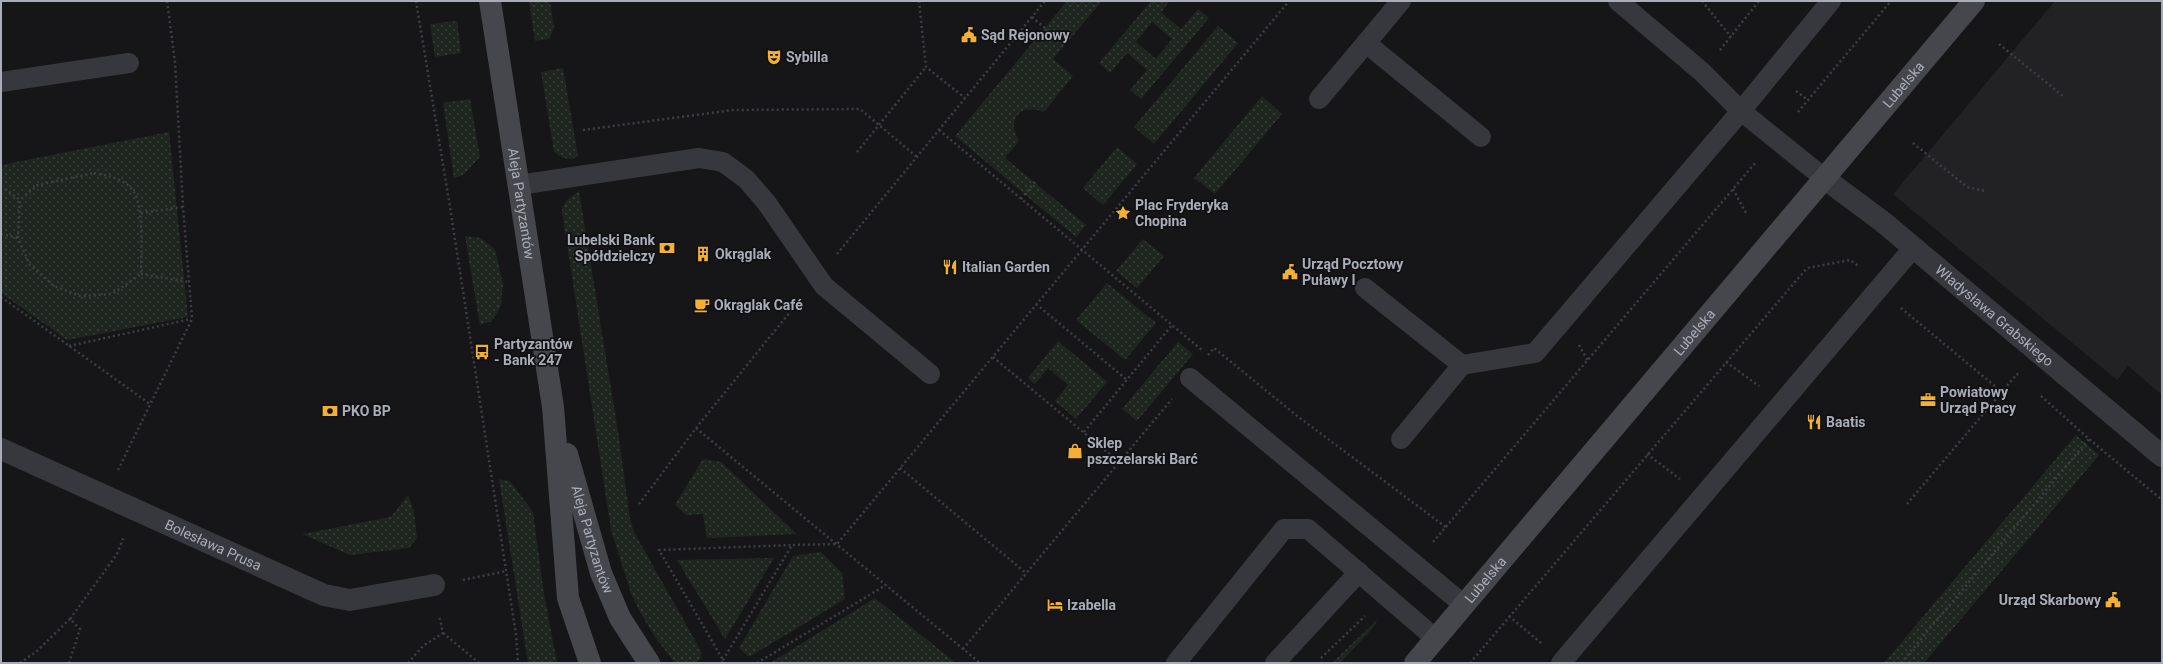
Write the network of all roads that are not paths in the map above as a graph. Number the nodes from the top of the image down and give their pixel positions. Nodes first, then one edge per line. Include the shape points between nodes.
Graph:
1 (490, 1) edge
2 (1401, 1) edge
3 (1618, 1) edge
4 (1831, 1) edge
5 (1974, 1) edge
6 (1366, 43) junction
7 (129, 63) dead end
8 (1, 82) edge
9 (1319, 99) dead end
10 (1741, 111) junction
11 (1481, 137) dead end
12 (1824, 178) junction
13 (519, 185) junction
14 (1914, 247) junction
15 (1365, 288) dead end
16 (1462, 365) junction
17 (930, 374) dead end
18 (1190, 378) road end
19 (554, 407) junction
20 (1401, 439) dead end
21 (1, 449) edge
22 (2162, 456) edge
23 (1359, 572) junction
24 (434, 585) road end
25 (568, 598) junction
26 (1464, 605) junction
27 (1436, 638) junction
28 (1562, 662) edge
29 (572, 663) edge
30 (590, 663) edge
31 (649, 663) edge
32 (1176, 663) edge
33 (1275, 663) edge
34 (1415, 663) edge

1 - 13 main road, Aleja Partyzantów
2 - 6 lane
3 - 10 lane via 1702,72
4 - 10 lane
5 - 12 main road, Lubelska
6 - 9 lane
6 - 11 lane
7 - 8 lane
10 - 12 lane
10 - 16 lane via 1535,353
12 - 14 street, Władysława Grabskiego
12 - 26 main road, Lubelska
13 - 17 lane via 699,158 723,162 746,179 766,202 824,286
13 - 19 main road, Aleja Partyzantów
14 - 22 street, Władysława Grabskiego
14 - 28 lane
15 - 16 lane
16 - 20 lane
18 - 26 lane
19 - 25 main road, Aleja Partyzantów
19 - 31 main road, Aleja Partyzantów via 601,573 620,618
21 - 24 street, Bolesława Prusa via 324,594 350,600
23 - 27 lane
23 - 32 lane via 1308,529 1284,529
23 - 33 lane
25 - 29 main road
25 - 30 main road, Aleja Partyzantów
26 - 27 main road, Lubelska
27 - 34 main road, Lubelska

